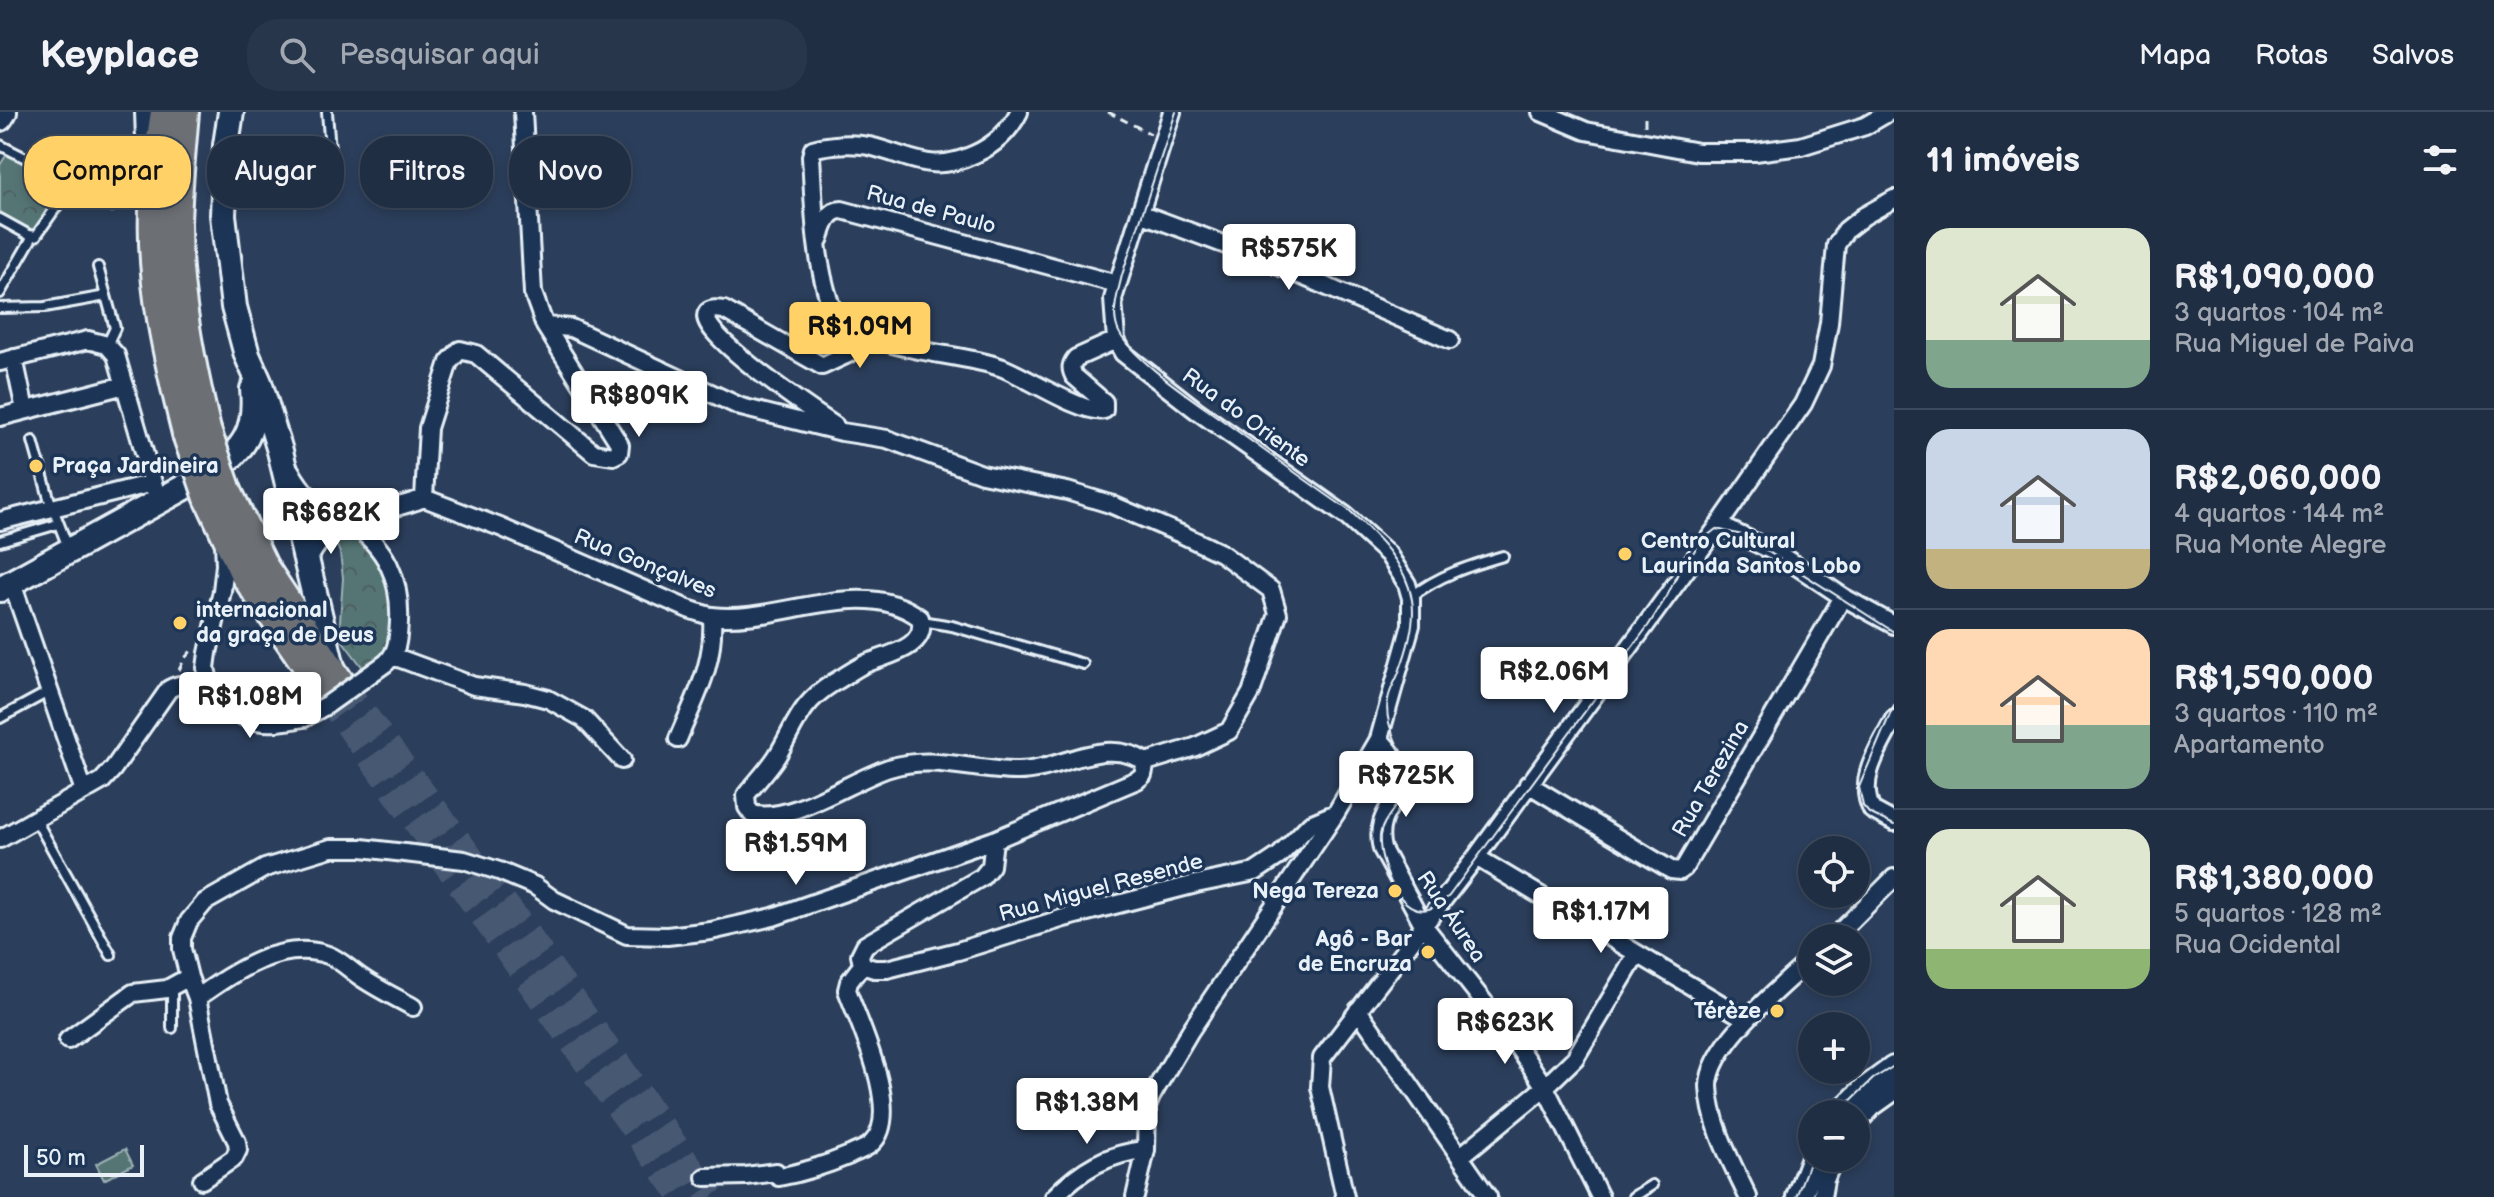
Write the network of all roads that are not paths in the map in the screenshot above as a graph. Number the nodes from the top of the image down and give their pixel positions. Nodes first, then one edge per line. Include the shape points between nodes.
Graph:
1 (4, 112) edge
2 (148, 112) edge
3 (164, 112) edge
4 (185, 112) edge
5 (231, 112) edge
6 (327, 112) edge
7 (523, 112) edge
8 (1019, 112) edge
9 (1172, 112) edge
10 (1541, 112) edge
11 (1889, 112) edge
12 (0, 118) edge
13 (329, 136) edge
14 (0, 145) edge
15 (1894, 199) edge
16 (153, 212) junction
17 (1140, 213) junction
18 (0, 219) edge
19 (33, 236) junction
20 (817, 244) junction
21 (98, 267) dead end
22 (1117, 284) junction
23 (0, 293) edge
24 (106, 296) junction
25 (831, 306) junction
26 (0, 308) edge
27 (545, 326) junction
28 (1116, 340) junction
29 (1450, 340) dead end
30 (107, 345) junction
31 (247, 355) junction
32 (7, 360) edge
33 (125, 385) junction
34 (25, 410) junction
35 (0, 417) edge
36 (197, 432) junction
37 (842, 432) junction
38 (33, 441) dead end
39 (280, 451) junction
40 (156, 492) junction
41 (218, 494) junction
42 (424, 498) junction
43 (55, 516) junction
44 (348, 520) junction
45 (0, 521) edge
46 (1716, 529) junction
47 (224, 534) junction
48 (0, 541) edge
49 (69, 550) junction
50 (1503, 556) dead end
51 (308, 561) junction
52 (6, 586) edge
53 (1843, 597) junction
54 (1411, 598) junction
55 (712, 616) junction
56 (922, 621) junction
57 (1894, 625) edge
58 (390, 660) junction
59 (1083, 664) dead end
60 (333, 683) junction
61 (48, 692) junction
62 (212, 695) junction
63 (0, 718) edge
64 (1894, 719) edge
65 (678, 739) dead end
66 (1379, 739) junction
67 (622, 760) dead end
68 (1146, 762) junction
69 (1528, 784) junction
70 (84, 791) junction
71 (1336, 813) junction
72 (36, 820) junction
73 (1894, 822) edge
74 (0, 839) edge
75 (994, 840) junction
76 (1476, 857) junction
77 (1894, 878) edge
78 (1848, 924) edge
79 (1424, 926) junction
80 (1637, 954) junction
81 (111, 955) dead end
82 (862, 965) junction
83 (1798, 971) edge
84 (189, 977) junction
85 (172, 986) junction
86 (197, 998) junction
87 (413, 1007) dead end
88 (1358, 1010) junction
89 (1746, 1019) junction
90 (172, 1028) dead end
91 (68, 1040) dead end
92 (1894, 1069) edge
93 (1545, 1087) junction
94 (1894, 1092) edge
95 (1855, 1100) edge
96 (1870, 1110) edge
97 (1146, 1150) junction
98 (1461, 1156) junction
99 (1809, 1172) edge
100 (1828, 1172) edge
101 (705, 1177) dead end
102 (202, 1180) dead end
103 (1652, 1185) dead end
104 (1054, 1197) edge
105 (1135, 1197) edge
106 (1345, 1197) edge
107 (1488, 1197) edge
108 (1600, 1197) edge
109 (1633, 1197) edge
110 (1748, 1197) edge
111 (1799, 1197) edge
112 (1822, 1197) edge

1 - 12 main road
2 - 16 main road
3 - 16 main road
4 - 36 main road via 177,223
5 - 31 main road via 223,215 234,307
6 - 13 lane
7 - 27 street via 533,293
8 - 20 street via 993,145 950,163 921,162 866,146 817,147 811,152
9 - 17 street
10 - 11 street via 1586,131 1698,152 1801,146 1865,126
14 - 19 lane via 69,183
15 - 46 street via 1846,230 1836,245 1821,366 1803,404
16 - 36 main road via 169,365
17 - 22 street
17 - 29 street via 1258,257
18 - 19 lane
19 - 23 lane
20 - 22 street, Rua de Paulo via 830,214 842,210
20 - 25 street
21 - 24 lane
22 - 28 street
24 - 26 lane via 56,306
24 - 30 lane via 115,328
25 - 28 street via 865,334 982,361 1098,412 1104,410 1104,402 1074,376 1072,364
25 - 37 street via 849,351 822,366 724,310 708,311 705,320 739,358
27 - 37 street via 571,328 741,407
27 - 42 street via 620,445 619,453 594,453 476,354 460,350 449,362 428,428
28 - 54 street, Rua do Oriente via 1123,353 1196,410 1346,516 1388,554
30 - 32 street via 88,340
30 - 33 street via 116,355
31 - 39 main road
31 - 40 main road via 255,407 244,443 212,472
32 - 34 street
33 - 34 street
33 - 40 street
34 - 35 street
36 - 41 main road, bridge
37 - 68 street via 887,439 982,474 1110,504 1221,553 1271,590 1278,614 1251,693 1229,731
38 - 43 lane
39 - 44 street via 306,494
39 - 51 main road
40 - 43 street
40 - 49 main road
41 - 47 main road
41 - 60 main road
42 - 44 street
42 - 55 street, Rua Gonçalves
43 - 45 street
43 - 48 lane
43 - 49 lane
44 - 51 street via 319,539
44 - 58 street via 373,540 396,579 397,646
46 - 53 street via 1725,528 1777,553
46 - 69 street
47 - 60 main road via 268,612
47 - 62 street via 225,565 206,668
49 - 52 main road
50 - 54 lane via 1445,575
51 - 60 main road
52 - 61 street
53 - 57 street
53 - 69 street, Rua Terezina via 1684,868 1671,870
54 - 66 street, Rua do Oriente via 1407,646
55 - 56 street, Rua Gonçalves via 863,600 903,608
55 - 65 street via 708,668
56 - 59 lane, Rua Gonçalves
56 - 68 street via 913,644 862,666 805,706 746,795 752,814 772,815 808,804 911,764 1019,771 1102,752 1135,755
58 - 62 street, bridge via 304,718 259,721
58 - 67 street via 474,686 548,699 584,719
61 - 63 lane
61 - 70 street
62 - 70 street via 184,683 169,689 113,769
64 - 73 street via 1867,774 1865,790 1872,810
66 - 71 street, Rua do Oriente
66 - 79 street, Rua Áurea via 1395,754 1403,779 1379,837
68 - 75 street via 1137,780
69 - 76 street
70 - 72 street
71 - 82 street, Rua Miguel Resende via 1310,824 1255,872 1064,918 887,969
71 - 97 street, Rua do Oriente via 1151,1097
72 - 74 street
72 - 81 lane
75 - 82 street via 991,866 982,877 865,945
75 - 84 street via 773,917 667,936 627,935 535,886 464,860 331,848 265,868 205,902 182,938
76 - 79 street
76 - 80 street
77 - 78 street
79 - 88 street
79 - 93 street, Rua Áurea
80 - 89 street
80 - 93 street via 1575,1058
82 - 101 street via 847,990 884,1103 875,1142 819,1169 779,1177 776,1172
83 - 89 street
84 - 85 street
84 - 86 street
85 - 90 lane
85 - 91 street via 133,993
86 - 87 street via 257,961 303,951 330,956
86 - 102 street via 218,1104 238,1150
88 - 98 street
88 - 106 street via 1322,1058 1320,1070
89 - 110 street via 1713,1067 1709,1083 1716,1120
92 - 95 main road
93 - 98 street
93 - 108 street, Rua Áurea
94 - 96 street
97 - 104 street via 1101,1161
97 - 105 street, Rua do Oriente
98 - 107 street
99 - 111 main road
100 - 112 street
103 - 109 lane

